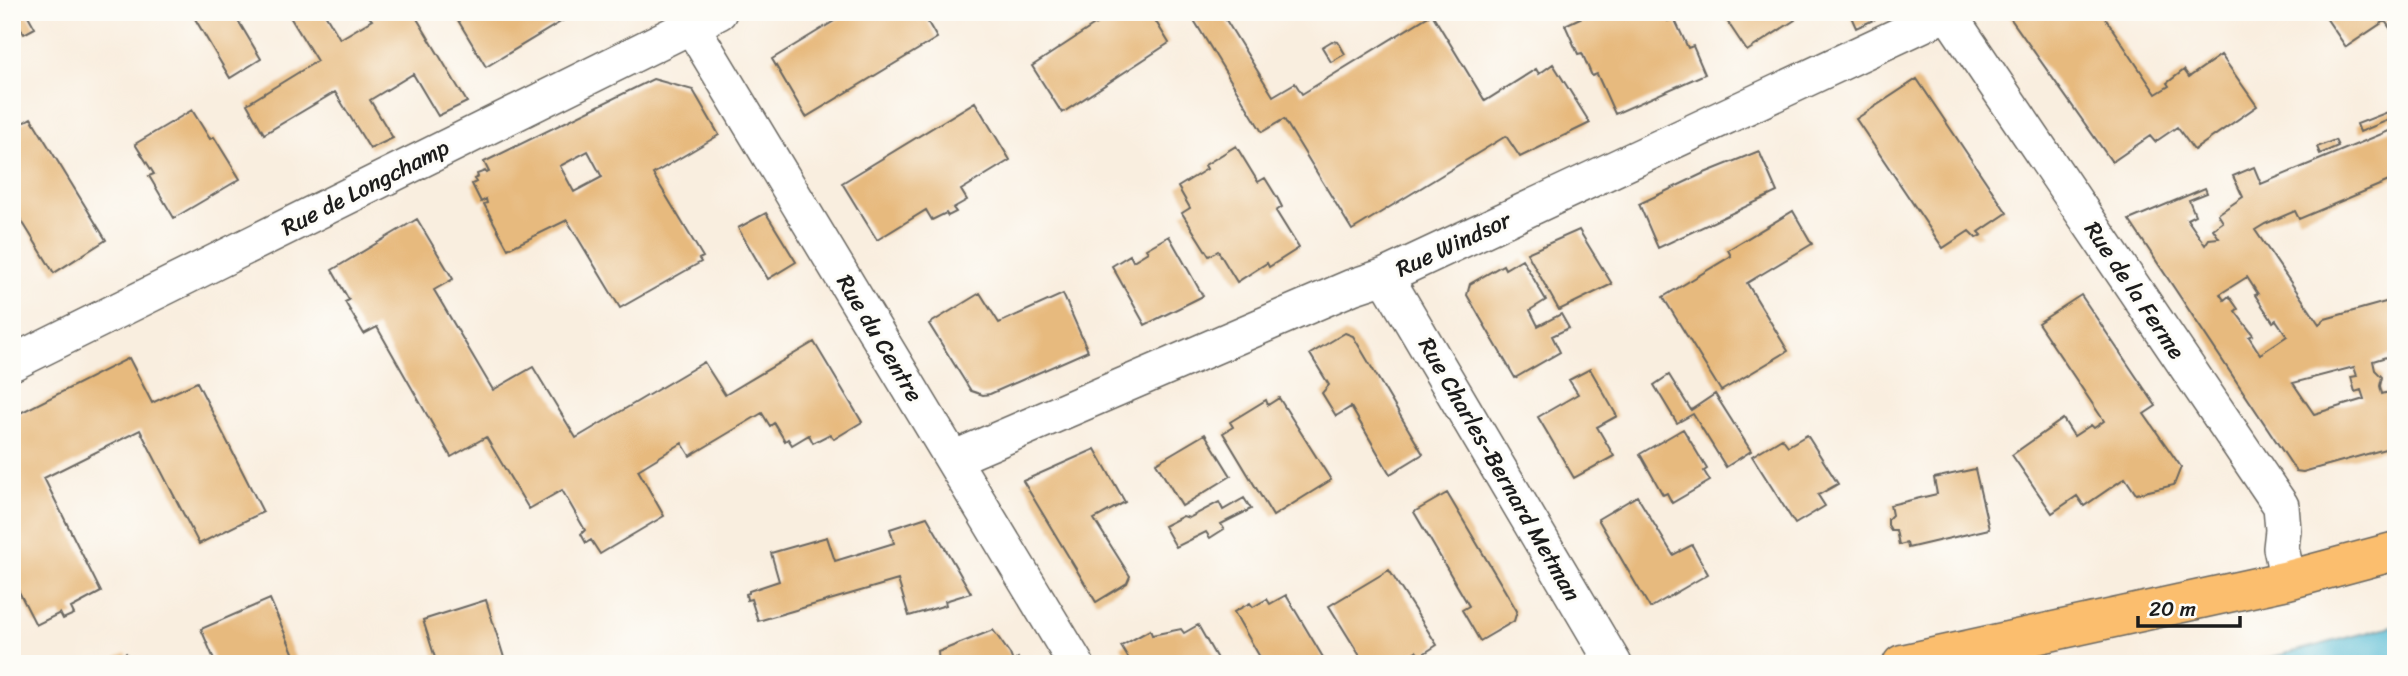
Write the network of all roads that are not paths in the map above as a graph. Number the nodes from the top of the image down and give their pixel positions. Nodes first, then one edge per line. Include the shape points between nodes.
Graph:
1 (1947, 13) edge
2 (697, 16) edge
3 (1385, 276) junction
4 (12, 363) edge
5 (953, 459) junction
6 (2396, 551) edge
7 (2288, 580) junction
8 (1076, 664) edge
9 (1614, 664) edge
10 (1902, 664) edge

1 - 3 street, Rue Windsor
1 - 7 street, Rue de la Ferme via 2281,506 2281,548
2 - 4 street, Rue de Longchamp
2 - 5 street, Rue du Centre
3 - 5 street, Rue Windsor
3 - 9 street, Rue Charles-Bernard Metman
5 - 8 street, Rue du Centre
6 - 7 main road
7 - 10 main road

